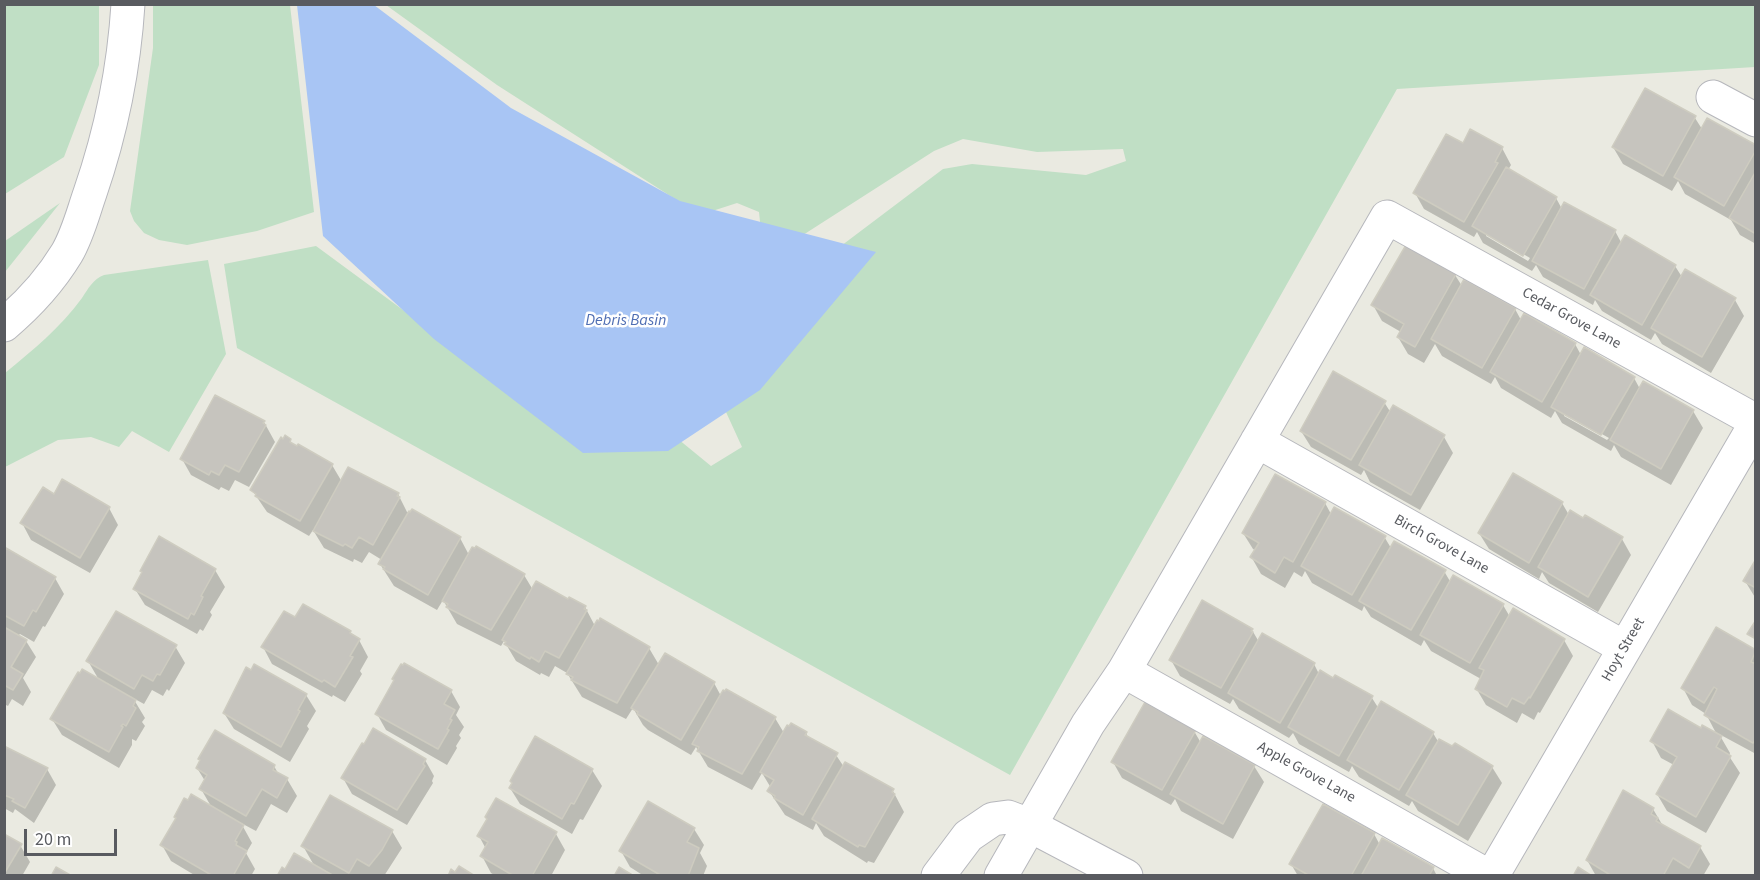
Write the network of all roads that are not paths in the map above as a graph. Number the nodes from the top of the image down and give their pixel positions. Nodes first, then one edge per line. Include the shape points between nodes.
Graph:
1 (128, 4) edge
2 (1713, 97) dead end
3 (1755, 120) edge
4 (4, 326) edge
5 (1755, 422) edge
6 (1257, 441) junction
7 (1625, 648) junction
8 (1124, 671) junction
9 (1029, 825) junction
10 (938, 876) edge
11 (1000, 876) edge
12 (1126, 876) edge
13 (1490, 876) edge

1 - 4 street via 122,67 105,150 76,234 33,300
2 - 3 street
5 - 6 street, Cedar Grove Lane via 1387,217
5 - 7 street, Hoyt Street
6 - 7 street, Birch Grove Lane
6 - 8 street
7 - 13 street, Hoyt Street
8 - 9 street
8 - 13 street, Apple Grove Lane
9 - 10 street via 1008,817 993,819 968,836
9 - 11 street
9 - 12 street

